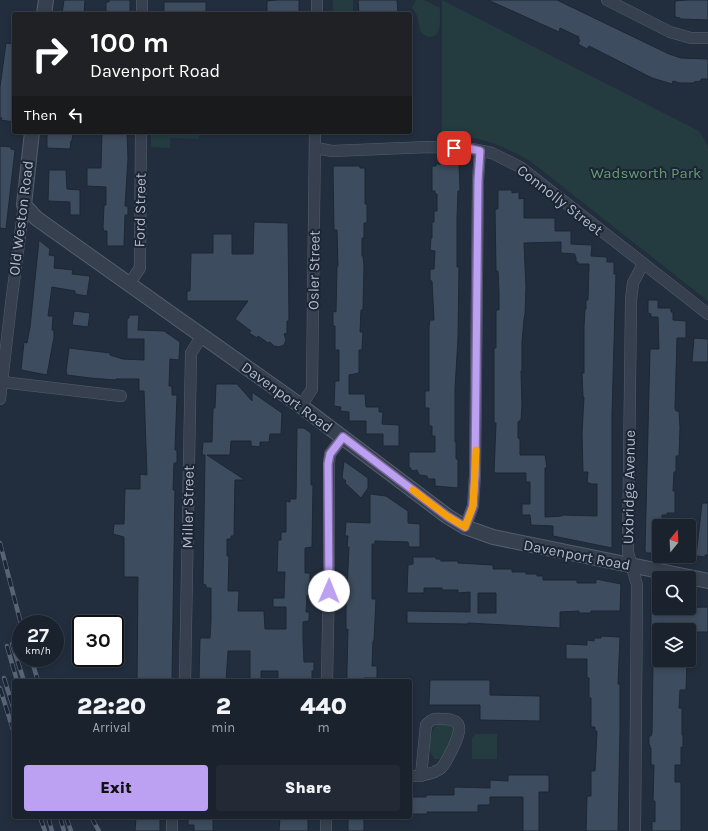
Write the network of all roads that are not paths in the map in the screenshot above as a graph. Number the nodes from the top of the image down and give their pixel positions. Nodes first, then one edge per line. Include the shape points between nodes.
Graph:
1 (46, 0) edge
2 (142, 0) edge
3 (317, 0) edge
4 (612, 1) edge
5 (44, 12) edge
6 (142, 12) edge
7 (316, 12) edge
8 (708, 38) edge
9 (32, 134) edge
10 (141, 134) edge
11 (316, 134) edge
12 (316, 148) junction
13 (480, 151) junction
14 (24, 205) junction
15 (643, 264) junction
16 (129, 284) junction
17 (708, 314) edge
18 (202, 336) junction
19 (2, 382) junction
20 (121, 396) dead end
21 (0, 399) edge
22 (301, 406) junction
23 (343, 437) junction
24 (465, 527) junction
25 (631, 566) junction
26 (708, 581) edge
27 (185, 679) edge
28 (327, 679) edge
29 (416, 776) edge
30 (172, 819) edge
31 (326, 819) edge
32 (172, 831) edge
33 (326, 831) edge
34 (635, 831) edge

1 - 5 street
2 - 6 street
3 - 7 street
4 - 8 street via 670,32 682,36
9 - 14 street, Old Weston Road
10 - 16 street, Ford Street via 140,268
11 - 12 street, Osler Street
12 - 13 street, Connolly Street via 467,148
12 - 22 street, Osler Street via 312,389
13 - 15 street, Connolly Street via 520,167
13 - 24 street via 475,475 473,506
14 - 16 street, Davenport Road via 36,218
14 - 19 street, Old Weston Road
15 - 17 street, Connolly Street
15 - 25 street, Uxbridge Avenue via 633,283 631,300 628,552
16 - 18 street, Davenport Road
18 - 22 street, Davenport Road
18 - 27 street, Miller Street via 191,353
19 - 20 street
19 - 21 street, Old Weston Road
22 - 23 street, Davenport Road
23 - 24 street, Davenport Road
23 - 28 street via 330,454 328,464
24 - 25 street, Davenport Road via 492,538
25 - 26 street, Davenport Road
25 - 34 street, Uxbridge Avenue via 637,584
29 - 29 street via 434,772 442,767 459,734 456,721 434,719 426,725
30 - 32 street
31 - 33 street

